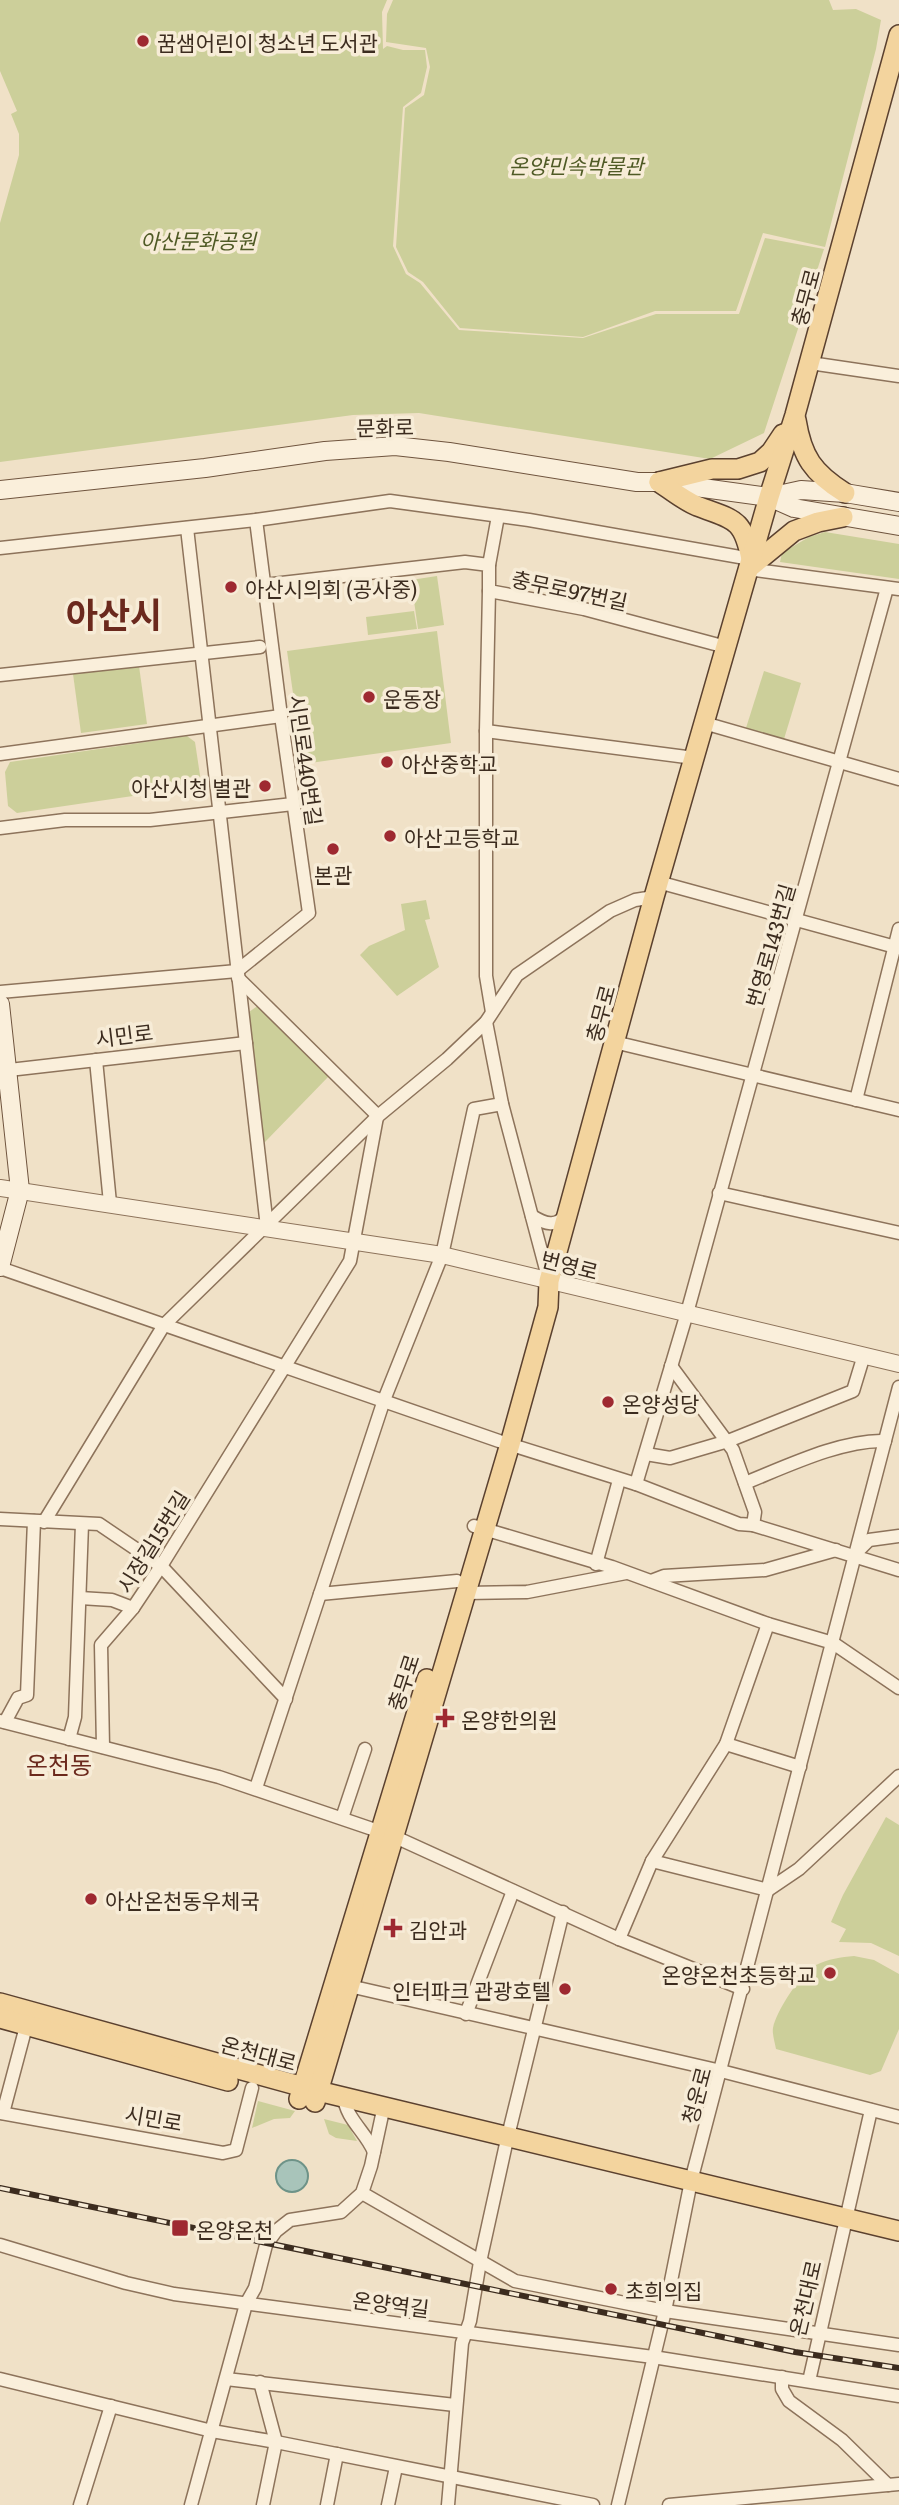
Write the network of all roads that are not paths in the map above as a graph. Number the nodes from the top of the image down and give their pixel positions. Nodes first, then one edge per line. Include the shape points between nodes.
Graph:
1 (898, 44) edge
2 (892, 77) edge
3 (810, 363) junction
4 (899, 376) edge
5 (795, 415) junction
6 (659, 482) junction
7 (3, 490) edge
8 (845, 493) junction
9 (769, 497) junction
10 (899, 502) edge
11 (498, 516) junction
12 (843, 517) junction
13 (256, 520) junction
14 (899, 526) edge
15 (187, 528) junction
16 (0, 548) edge
17 (749, 564) junction
18 (489, 565) junction
19 (264, 585) junction
20 (893, 588) edge
21 (489, 591) junction
22 (261, 647) dead end
23 (726, 647) junction
24 (201, 652) junction
25 (0, 675) edge
26 (281, 716) junction
27 (704, 723) junction
28 (209, 726) junction
29 (486, 731) junction
30 (0, 754) edge
31 (694, 758) junction
32 (839, 763) junction
33 (899, 779) edge
34 (293, 804) junction
35 (219, 812) junction
36 (0, 828) edge
37 (656, 889) junction
38 (796, 920) junction
39 (899, 929) edge
40 (897, 947) edge
41 (238, 975) junction
42 (0, 992) edge
43 (0, 1004) edge
44 (489, 1017) junction
45 (614, 1042) junction
46 (246, 1043) junction
47 (96, 1060) junction
48 (4, 1071) edge
49 (752, 1075) junction
50 (856, 1100) junction
51 (502, 1104) junction
52 (899, 1110) edge
53 (378, 1116) junction
54 (0, 1188) edge
55 (20, 1190) junction
56 (719, 1193) junction
57 (110, 1203) junction
58 (568, 1210) junction
59 (532, 1216) junction
60 (267, 1227) junction
61 (899, 1233) edge
62 (355, 1240) junction
63 (442, 1255) junction
64 (0, 1267) edge
65 (549, 1281) junction
66 (687, 1313) junction
67 (164, 1325) junction
68 (864, 1356) junction
69 (899, 1364) edge
70 (671, 1366) junction
71 (283, 1367) junction
72 (899, 1387) edge
73 (384, 1400) junction
74 (728, 1441) junction
75 (885, 1441) junction
76 (505, 1443) junction
77 (646, 1454) junction
78 (620, 1480) junction
79 (745, 1483) junction
80 (636, 1484) junction
81 (0, 1520) edge
82 (39, 1522) junction
83 (82, 1524) junction
84 (753, 1525) junction
85 (479, 1528) junction
86 (899, 1536) edge
87 (836, 1550) junction
88 (856, 1555) junction
89 (596, 1564) junction
90 (160, 1566) junction
91 (899, 1570) edge
92 (626, 1573) junction
93 (651, 1581) junction
94 (461, 1587) junction
95 (320, 1594) junction
96 (80, 1598) junction
97 (133, 1608) junction
98 (768, 1624) junction
99 (833, 1643) junction
100 (899, 1688) edge
101 (286, 1699) junction
102 (2, 1722) edge
103 (69, 1739) junction
104 (726, 1744) junction
105 (103, 1747) junction
106 (365, 1749) dead end
107 (800, 1767) junction
108 (899, 1776) edge
109 (256, 1788) junction
110 (342, 1818) junction
111 (386, 1833) junction
112 (652, 1861) junction
113 (768, 1890) junction
114 (513, 1891) junction
115 (563, 1912) junction
116 (620, 1939) junction
117 (341, 1984) junction
118 (743, 1989) junction
119 (0, 2003) edge
120 (466, 2014) junction
121 (0, 2018) edge
122 (28, 2018) junction
123 (533, 2029) junction
124 (721, 2071) junction
125 (252, 2088) junction
126 (309, 2095) junction
127 (344, 2103) junction
128 (871, 2110) junction
129 (1, 2113) edge
130 (382, 2115) junction
131 (899, 2117) edge
132 (507, 2141) junction
133 (374, 2152) junction
134 (691, 2185) junction
135 (362, 2193) junction
136 (845, 2222) junction
137 (899, 2231) edge
138 (899, 2240) edge
139 (0, 2245) edge
140 (480, 2262) junction
141 (246, 2304) junction
142 (665, 2311) junction
143 (466, 2331) junction
144 (820, 2334) junction
145 (899, 2345) edge
146 (653, 2357) junction
147 (782, 2377) junction
148 (0, 2379) edge
149 (226, 2379) junction
150 (809, 2381) junction
151 (261, 2382) junction
152 (899, 2396) edge
153 (455, 2405) junction
154 (111, 2406) junction
155 (212, 2431) junction
156 (276, 2442) junction
157 (337, 2454) junction
158 (396, 2467) junction
159 (449, 2476) junction
160 (893, 2484) edge
161 (80, 2505) edge
162 (191, 2505) edge
163 (263, 2505) edge
164 (327, 2505) edge
165 (388, 2505) edge
166 (448, 2505) edge
167 (593, 2505) edge
168 (618, 2505) edge
169 (669, 2505) edge

1 - 2 main road, 충무로
2 - 3 main road, 충무로
3 - 4 street
3 - 5 main road, 충무로
5 - 6 main road via 760,461
5 - 8 main road via 800,441 814,468
5 - 9 main road, 충무로
6 - 7 main road, 문화로 via 395,446
6 - 9 main road, 문화로
6 - 17 main road via 694,505 725,515 740,526 747,540
8 - 9 main road, 문화로 via 801,490
8 - 10 main road, 문화로
9 - 12 main road, 문화로 via 794,508
9 - 17 main road, 충무로
11 - 13 street via 390,501
11 - 17 street
11 - 18 street
12 - 14 main road, 문화로
12 - 17 main road via 794,531
13 - 15 street
13 - 19 street, 시민로440번길
15 - 16 street
15 - 24 street
17 - 20 street
17 - 23 main road, 충무로
18 - 19 street, 충무로97번길 via 465,562
18 - 21 street, 충무로97번길
19 - 26 street, 시민로440번길
20 - 32 street, 번영로143번길
21 - 23 street, 충무로97번길 via 584,609
21 - 29 street
22 - 24 street
23 - 27 main road, 충무로
24 - 25 street
24 - 28 street
26 - 28 street
26 - 34 street, 시민로440번길
27 - 31 main road, 충무로
27 - 32 street
28 - 30 street
28 - 35 street
29 - 31 street
29 - 44 street
31 - 37 main road, 충무로
32 - 33 street
32 - 38 street, 번영로143번길
34 - 35 street
34 - 41 street, 시민로440번길 via 309,913
35 - 36 street
35 - 41 street
37 - 38 street
37 - 44 street via 610,911 517,975
37 - 45 main road, 충무로
38 - 40 street
38 - 49 street, 번영로143번길
39 - 40 street
40 - 50 street
41 - 42 street
41 - 46 street
41 - 53 street
43 - 48 main road
44 - 51 street
44 - 53 street
45 - 49 street
45 - 58 main road, 충무로
46 - 47 street, 시민로
46 - 60 street
47 - 48 street, 시민로
47 - 57 street
48 - 55 main road
49 - 50 street
49 - 56 street, 번영로143번길
50 - 52 street
51 - 59 street
51 - 63 street via 474,1109
53 - 60 street
53 - 62 street
54 - 55 street, 번영로
55 - 57 street, 번영로
55 - 64 main road
56 - 61 street
56 - 66 street, 번영로143번길
57 - 60 street, 번영로
58 - 59 street via 562,1220 552,1224
58 - 65 main road, 충무로
59 - 65 street
60 - 62 street, 번영로
60 - 67 street
62 - 63 street, 번영로
62 - 71 street, 시장길15번길 via 350,1261
63 - 65 street, 번영로
63 - 73 street
64 - 67 street
65 - 66 street, 번영로
65 - 76 main road, 충무로 via 536,1304
66 - 68 street, 번영로
66 - 70 street
67 - 71 street
67 - 82 street
68 - 69 street, 번영로
68 - 74 street via 853,1391
70 - 74 street
70 - 77 street
71 - 73 street
71 - 90 street, 시장길15번길
72 - 75 street, 청운로
73 - 76 street
73 - 95 street
74 - 77 street via 670,1458
74 - 79 street
75 - 79 street via 814,1455
75 - 88 street, 청운로
76 - 78 street
76 - 85 main road, 충무로
77 - 80 street
78 - 80 street
78 - 89 street
79 - 84 street via 755,1512
80 - 84 street via 739,1524
81 - 82 street
82 - 83 street
82 - 102 street via 27,1695 18,1698
83 - 90 street via 99,1524
83 - 96 street
84 - 87 street
85 - 89 street
85 - 94 main road, 충무로
86 - 88 street via 869,1539
87 - 88 street
87 - 93 street via 765,1570 664,1576
88 - 91 street
88 - 99 street, 청운로
89 - 92 street
90 - 97 street, 시장길15번길
90 - 101 street
92 - 93 street
92 - 94 street via 527,1592
93 - 98 street
94 - 95 street
94 - 111 main road, 충무로
94 - 111 main road, 충무로 via 403,1752
95 - 101 street
96 - 97 street via 112,1600
96 - 103 street via 75,1717
97 - 105 street, 시장길15번길 via 101,1645
98 - 99 street
98 - 104 street
99 - 100 street
99 - 107 street, 청운로
101 - 109 street
102 - 103 street
103 - 105 street
104 - 107 street
104 - 112 street
105 - 109 street
106 - 110 street
107 - 113 street, 청운로
108 - 113 street via 799,1870
109 - 110 street
110 - 111 street
111 - 114 street
111 - 117 main road, 충무로
112 - 113 street
112 - 116 street
113 - 118 street, 청운로
114 - 115 street
114 - 120 street
115 - 116 street
115 - 123 street
116 - 118 street
117 - 120 street
117 - 126 main road, 충무로
118 - 124 street, 청운로
119 - 122 main road, 온천대로
120 - 123 street
121 - 122 main road, 온천대로
122 - 125 main road, 온천대로
122 - 126 main road, 온천대로
122 - 129 street
123 - 124 street
123 - 132 street
124 - 128 street
124 - 134 street, 청운로
125 - 126 main road, 온천대로
125 - 129 street, 시민로 via 236,2150 223,2153
126 - 127 main road, 온천대로
127 - 130 main road, 온천대로
127 - 132 main road, 온천대로
127 - 133 street
128 - 131 street
128 - 136 street, 온천대로
130 - 132 main road, 온천대로
130 - 133 street
132 - 134 main road, 온천대로
132 - 140 street
133 - 135 street
134 - 136 main road, 온천대로
134 - 142 street, 청운로
135 - 140 street
135 - 141 street via 341,2212 290,2220 276,2231 266,2245
136 - 137 main road, 온천대로
136 - 138 main road, 온천대로
136 - 144 street, 온천대로
139 - 141 street, 온양역길 via 150,2289
140 - 142 street via 515,2281
140 - 143 street
141 - 143 street, 온양역길
141 - 149 street
142 - 144 street
142 - 146 street, 청운로
143 - 146 street, 온양역길
143 - 153 street
144 - 145 street
144 - 150 street, 온천대로
146 - 147 street, 온양역길
146 - 168 street, 청운로
147 - 150 street, 온양역길
147 - 160 street via 789,2401
148 - 154 street
149 - 151 street
149 - 155 street
150 - 152 street, 온양역길
151 - 153 street
151 - 156 street
153 - 159 street
154 - 155 street
154 - 161 street
155 - 156 street
155 - 162 street
156 - 157 street
156 - 163 street
157 - 158 street
157 - 164 street
158 - 159 street
158 - 165 street
159 - 166 street
159 - 167 street
160 - 169 street

